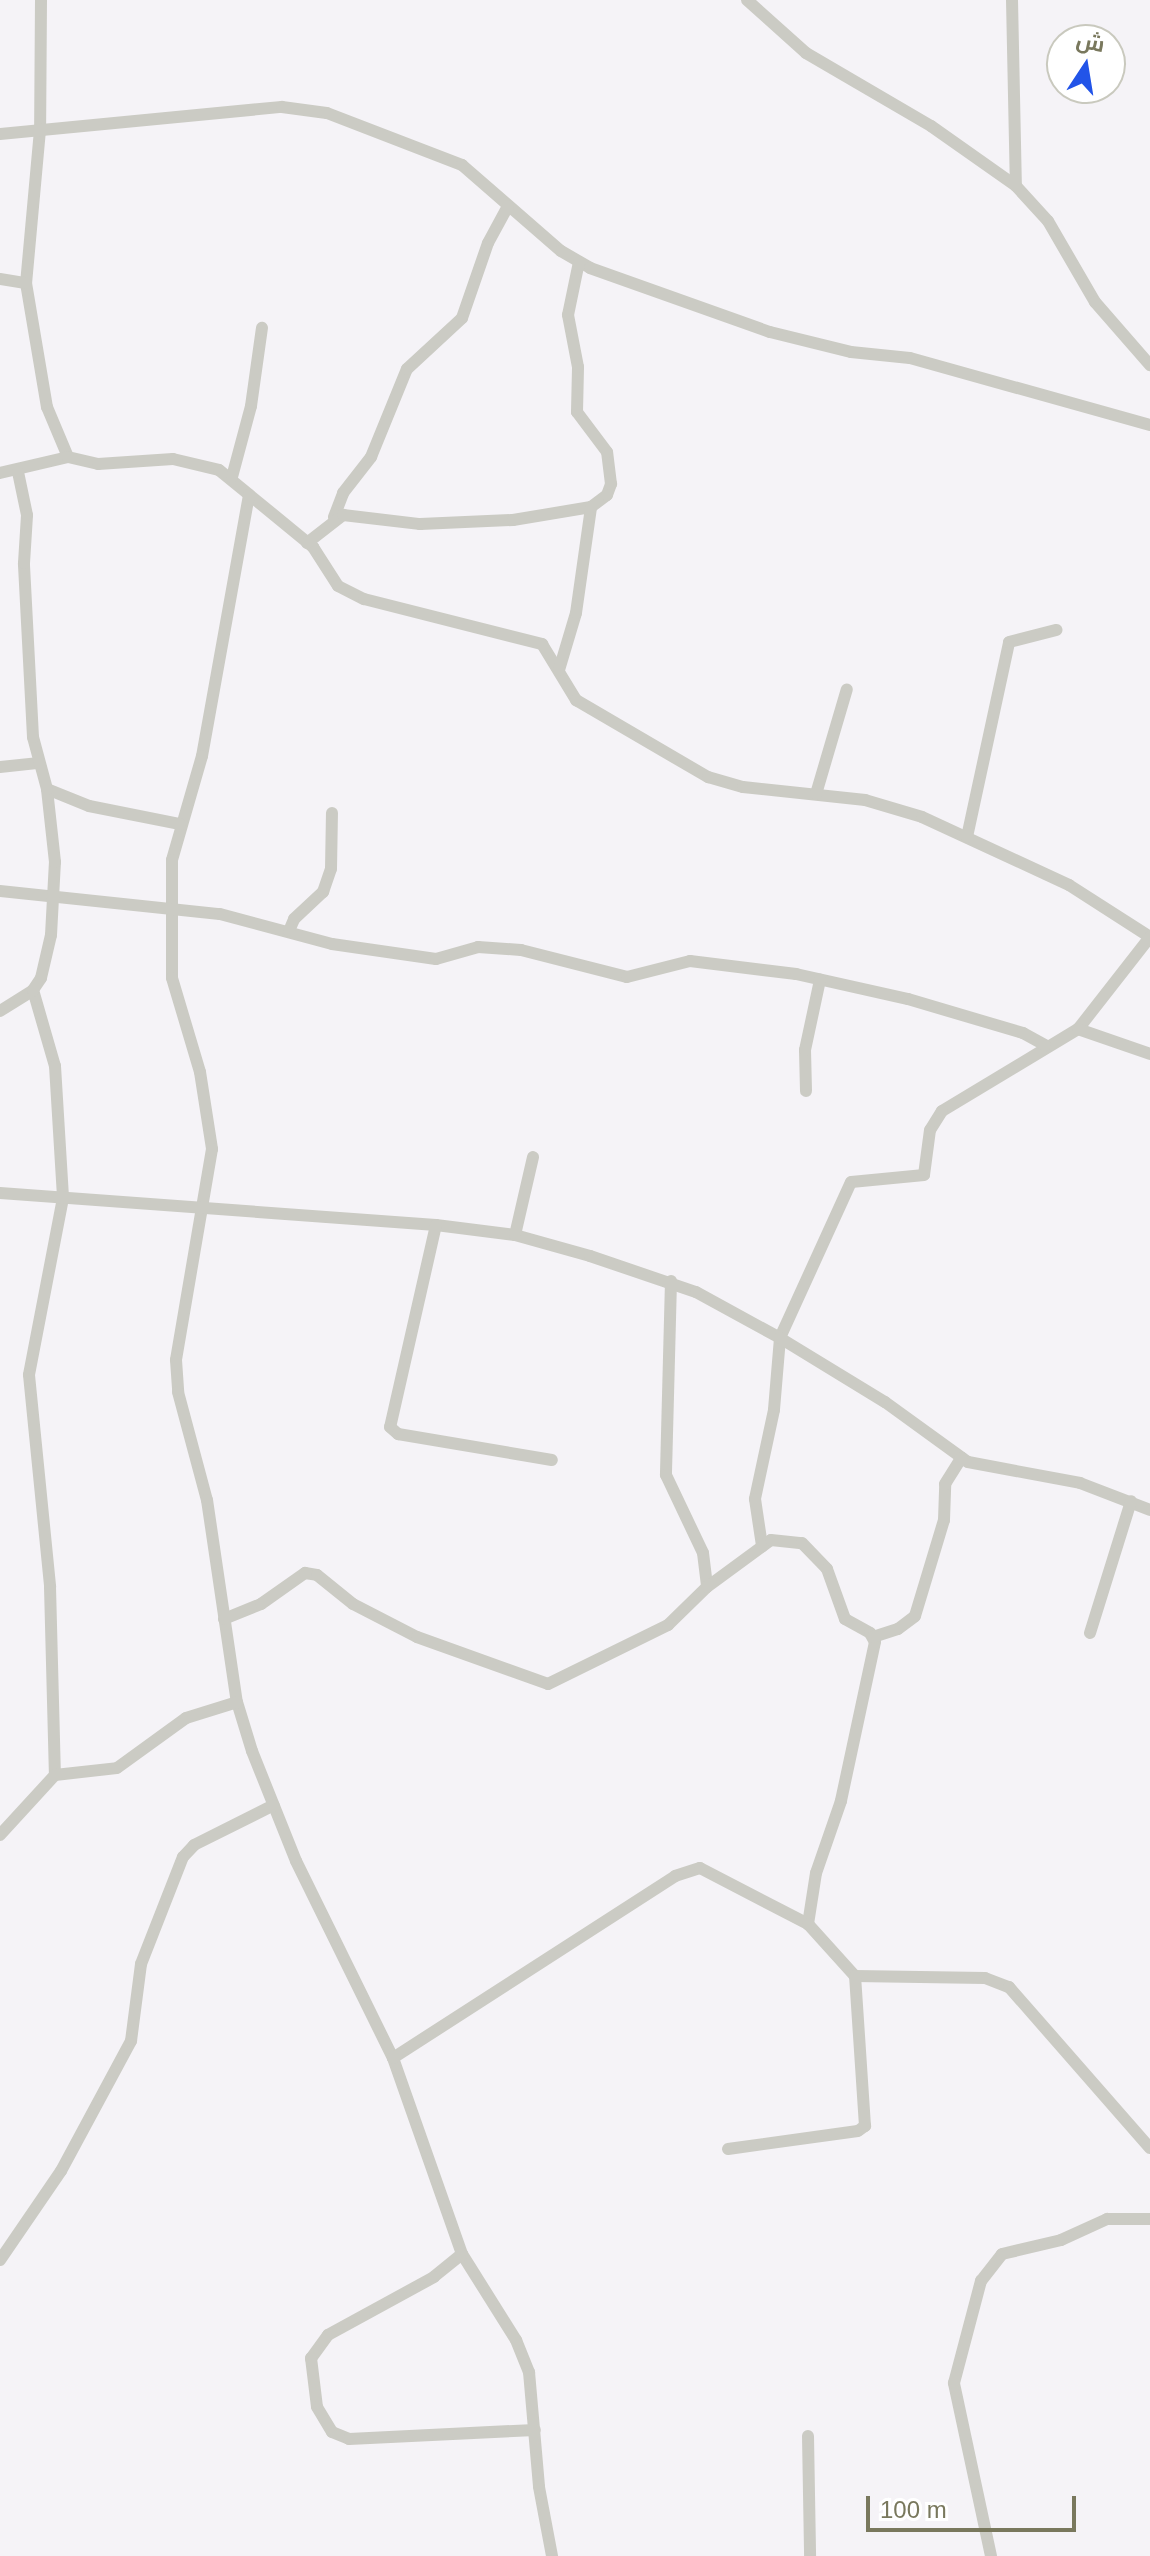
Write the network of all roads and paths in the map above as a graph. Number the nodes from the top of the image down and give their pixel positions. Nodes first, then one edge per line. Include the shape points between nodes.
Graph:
1 (41, 0) edge
2 (747, 0) edge
3 (1012, 0) edge
4 (40, 130) junction
5 (0, 134) edge
6 (1016, 186) junction
7 (508, 206) junction
8 (579, 262) junction
9 (0, 279) edge
10 (26, 283) junction
11 (262, 328) dead end
12 (1150, 365) edge
13 (1150, 425) edge
14 (68, 457) junction
15 (18, 472) junction
16 (0, 473) edge
17 (232, 477) junction
18 (249, 495) junction
19 (591, 507) junction
20 (334, 517) junction
21 (307, 543) junction
22 (1056, 630) dead end
23 (559, 670) junction
24 (847, 689) dead end
25 (37, 763) junction
26 (0, 767) edge
27 (47, 789) junction
28 (816, 794) junction
29 (332, 813) dead end
30 (180, 824) junction
31 (967, 837) junction
32 (0, 891) edge
33 (53, 898) junction
34 (172, 908) junction
35 (289, 931) junction
36 (820, 980) junction
37 (33, 990) junction
38 (0, 1011) edge
39 (1078, 1029) junction
40 (1045, 1045) junction
41 (1150, 1054) edge
42 (806, 1091) dead end
43 (533, 1157) dead end
44 (0, 1193) edge
45 (63, 1198) junction
46 (202, 1209) junction
47 (436, 1225) junction
48 (515, 1235) junction
49 (671, 1281) junction
50 (780, 1338) junction
51 (961, 1458) junction
52 (552, 1460) dead end
53 (1131, 1501) junction
54 (1150, 1510) edge
55 (762, 1546) junction
56 (707, 1587) junction
57 (224, 1619) junction
58 (1090, 1633) dead end
59 (873, 1637) junction
60 (237, 1702) junction
61 (55, 1775) junction
62 (274, 1805) junction
63 (0, 1835) edge
64 (808, 1924) junction
65 (855, 1976) junction
66 (393, 2058) junction
67 (1150, 2148) edge
68 (728, 2149) dead end
69 (1150, 2219) edge
70 (462, 2254) junction
71 (0, 2260) edge
72 (535, 2430) junction
73 (808, 2436) dead end
74 (552, 2556) edge
75 (810, 2556) edge
76 (991, 2556) edge

1 - 4 street
2 - 6 street via 806,53 931,126
3 - 6 street
4 - 5 street
4 - 7 street via 307,109 371,127 462,165
4 - 10 street
6 - 12 street via 1048,221 1095,302
7 - 8 street
7 - 20 street via 488,243 462,318 407,369 371,457 343,493
8 - 13 street via 770,332 851,352 910,358
8 - 19 street via 568,315 578,367 577,412 611,465 607,495
9 - 10 street
10 - 14 street via 47,407
11 - 17 street via 251,406
14 - 15 street
14 - 17 street via 98,464 173,459
15 - 16 street
15 - 25 street via 27,515 25,576
17 - 18 street
18 - 21 street via 268,516
18 - 30 street via 211,711
19 - 20 street via 513,520 420,524
19 - 23 street via 576,613
20 - 21 street
21 - 23 street via 330,578 350,593 527,637 551,654
22 - 31 street via 1009,642
23 - 28 street via 576,700 708,777 743,787
24 - 28 street
25 - 26 street
25 - 27 street
27 - 30 street via 89,806
27 - 33 street
28 - 31 street via 886,806
29 - 35 street via 334,841 323,892 294,919
30 - 34 street via 172,860
31 - 39 street via 1069,885 1150,937
32 - 33 street
33 - 34 street
33 - 37 street via 47,958
34 - 35 street
34 - 46 street via 172,978 200,1072 212,1149
35 - 36 street via 332,944 436,959 478,947 498,948 627,977 690,961
36 - 40 street via 1010,1029
36 - 42 street via 805,1050
37 - 38 street
37 - 45 street via 55,1066
39 - 40 street
39 - 41 street
40 - 50 street via 942,1111 930,1130 924,1175 851,1182
43 - 48 street
44 - 45 street
45 - 46 street
45 - 61 street via 29,1375 50,1587
46 - 47 street
46 - 57 street via 176,1360 178,1392 207,1500
47 - 48 street
47 - 52 street via 390,1427 398,1434
48 - 49 street
49 - 50 street
49 - 56 street via 666,1475 703,1553
50 - 51 street via 885,1402
50 - 55 street via 774,1410 755,1499
51 - 53 street via 1080,1483
51 - 59 street via 945,1484 944,1520 915,1616 898,1629
53 - 54 street
53 - 58 street
55 - 56 street
55 - 59 street via 771,1540 802,1543 827,1569 845,1619
56 - 57 street via 668,1625 548,1684 417,1637 353,1604 317,1575 305,1573 261,1604
57 - 60 street
59 - 64 street via 841,1801 816,1873
60 - 61 street via 186,1718 103,1774
60 - 62 street
61 - 63 street
62 - 66 street via 316,1905
62 - 71 street via 194,1845 183,1857 150,1932 131,2041 61,2171
64 - 65 street
64 - 66 street via 708,1870 693,1868
65 - 67 street via 985,1978 1009,1987
65 - 68 street via 865,2126
66 - 70 street
69 - 76 street via 1122,2216 1096,2221 1061,2240 1002,2254 981,2281 954,2383
70 - 72 street via 516,2340 529,2372
70 - 72 street via 434,2277 328,2335 311,2358 317,2407 332,2432 349,2439
72 - 74 street
73 - 75 street

